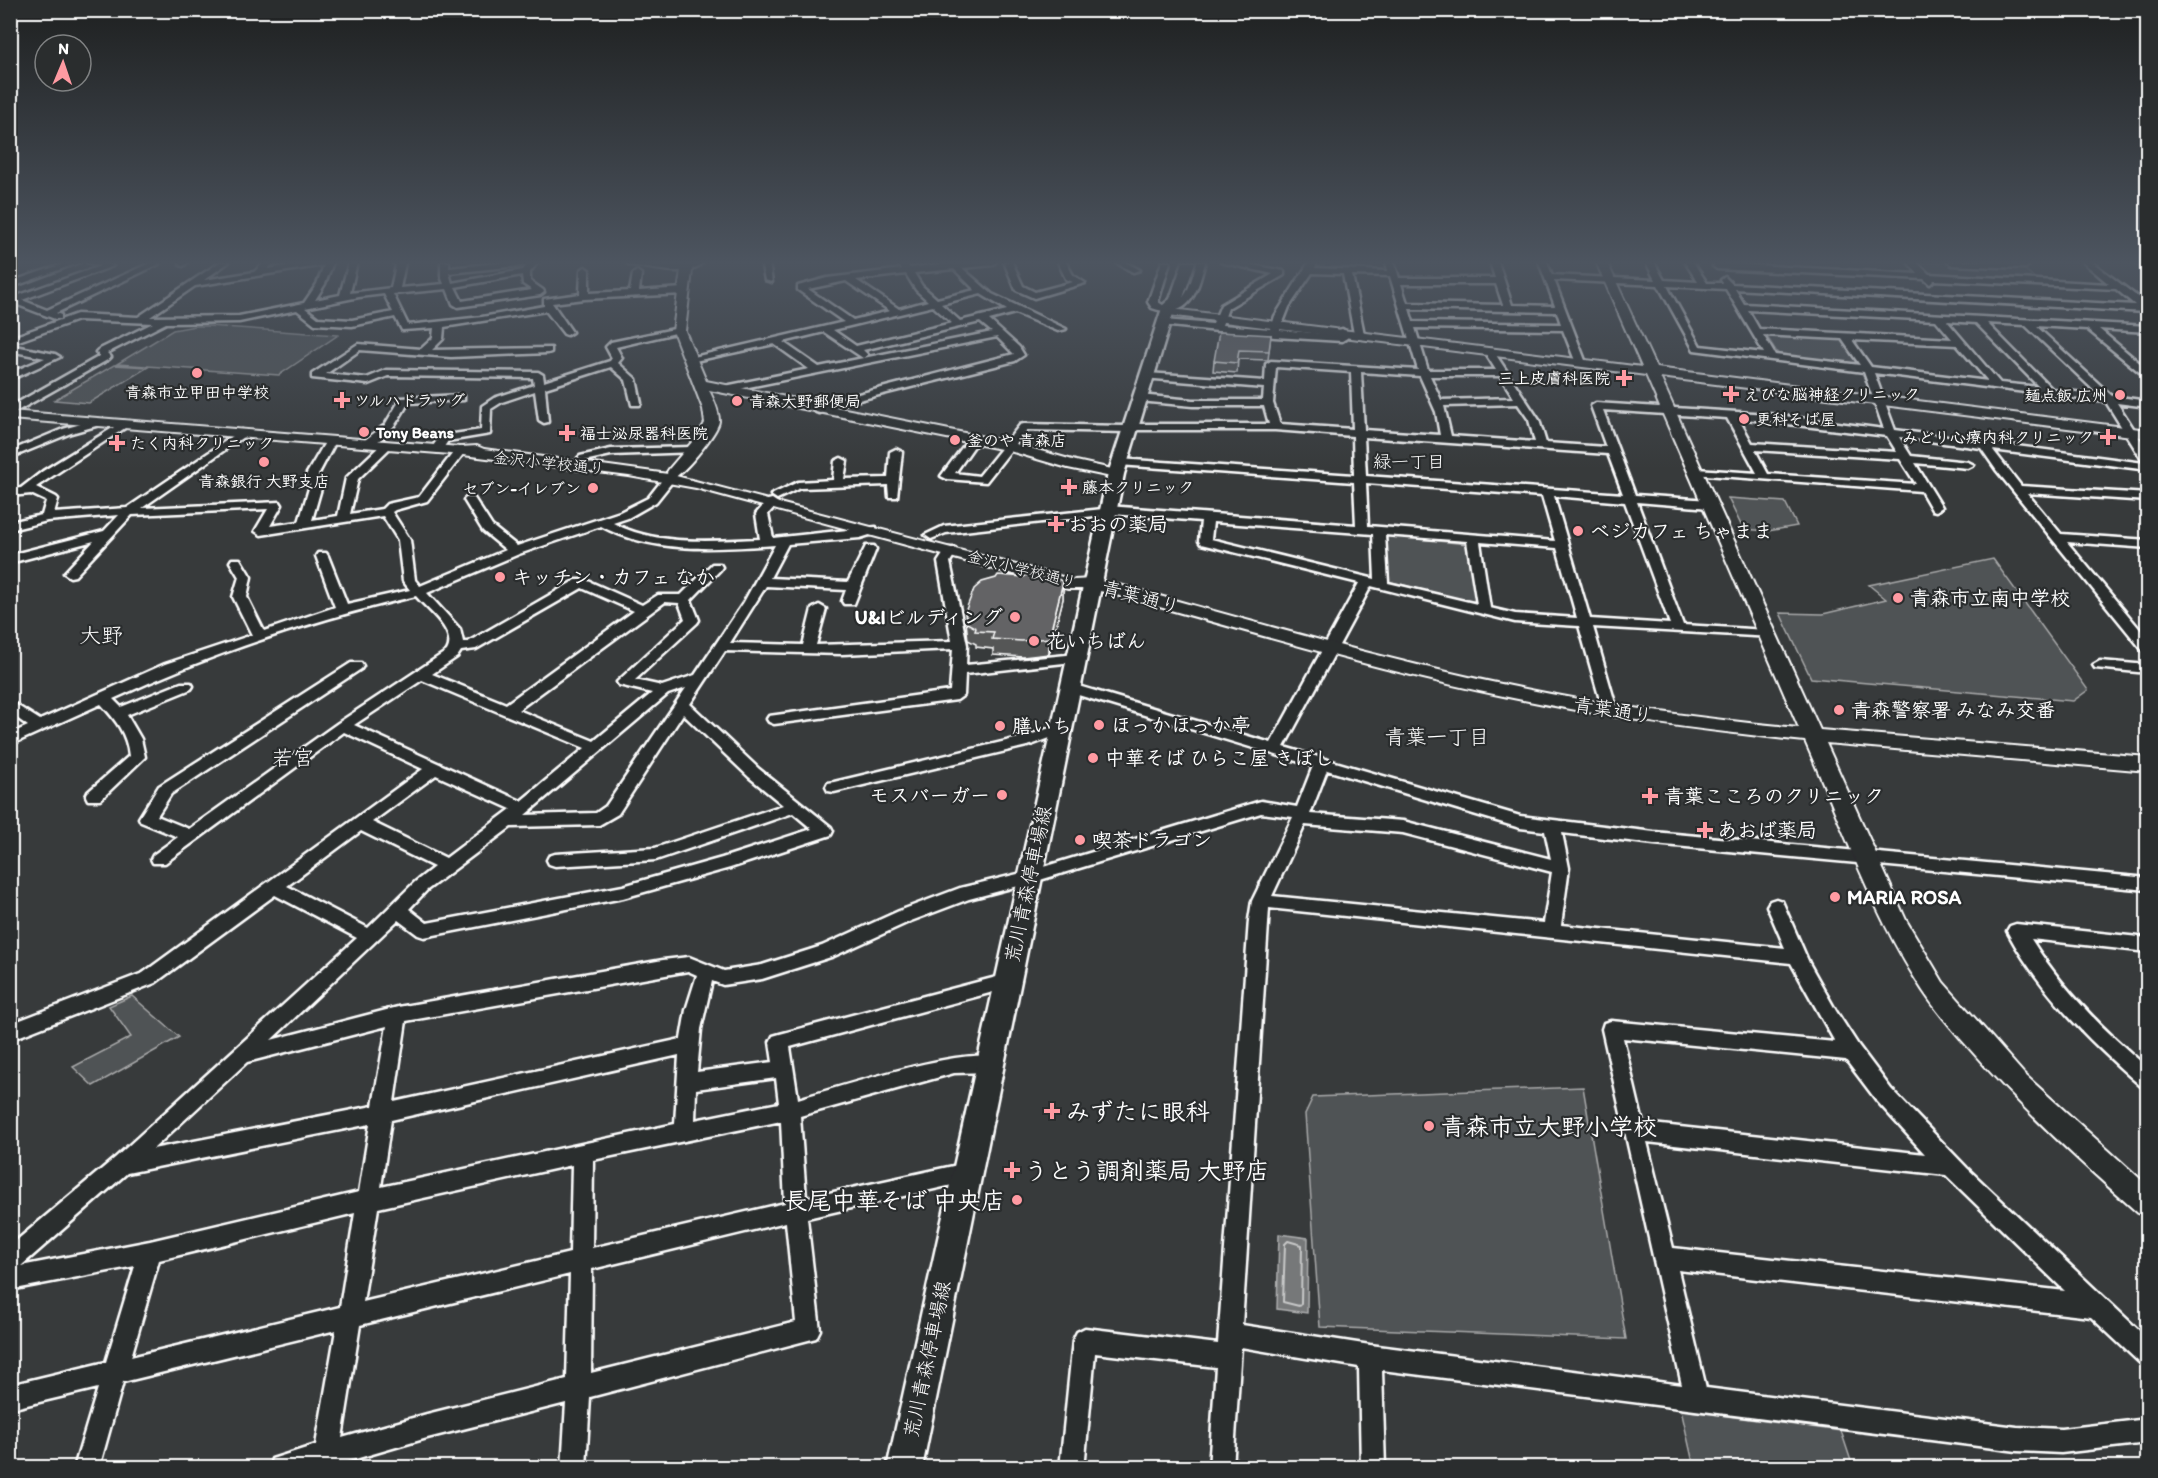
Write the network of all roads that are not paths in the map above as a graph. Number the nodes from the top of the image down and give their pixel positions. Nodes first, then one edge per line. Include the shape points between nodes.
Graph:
1 (38, 331) edge
2 (143, 331) edge
3 (439, 331) edge
4 (679, 331) joint
5 (812, 331) edge
6 (829, 331) edge
7 (929, 331) edge
8 (995, 331) edge
9 (1161, 331) edge
10 (1325, 331) edge
11 (1358, 331) edge
12 (1411, 331) edge
13 (1569, 331) edge
14 (1632, 331) edge
15 (1688, 331) edge
16 (1951, 331) edge
17 (1990, 331) edge
18 (2037, 331) edge
19 (2096, 331) edge
20 (1756, 332) joint
21 (998, 334) junction
22 (1359, 334) junction
23 (1845, 336) junction
24 (775, 340) junction
25 (12, 341) edge
26 (1414, 342) junction
27 (1962, 342) junction
28 (856, 349) junction
29 (548, 350) dead end
30 (1489, 351) junction
31 (423, 352) junction
32 (1772, 358) junction
33 (690, 359) junction
34 (869, 361) junction
35 (613, 363) junction
36 (1581, 363) junction
37 (815, 369) junction
38 (1356, 369) junction
39 (1868, 369) junction
40 (1650, 371) junction
41 (1424, 373) junction
42 (1501, 373) junction
43 (1147, 376) junction
44 (2148, 376) edge
45 (10, 377) edge
46 (700, 384) junction
47 (1271, 385) junction
48 (1997, 385) junction
49 (540, 387) junction
50 (724, 389) junction
51 (2048, 391) junction
52 (460, 398) dead end
53 (1139, 398) junction
54 (2109, 399) junction
55 (1880, 400) junction
56 (1520, 401) junction
57 (636, 402) dead end
58 (1268, 403) junction
59 (1436, 403) junction
60 (2148, 404) edge
61 (820, 410) junction
62 (1668, 411) junction
63 (10, 414) edge
64 (1731, 415) junction
65 (544, 420) dead end
66 (99, 422) junction
67 (124, 423) junction
68 (1275, 427) junction
69 (1129, 428) junction
70 (2128, 432) junction
71 (242, 433) junction
72 (1359, 433) junction
73 (1891, 433) junction
74 (2148, 434) edge
75 (974, 439) junction
76 (1446, 440) junction
77 (331, 441) junction
78 (366, 443) junction
79 (387, 445) junction
80 (1541, 445) junction
81 (1009, 446) junction
82 (1748, 446) junction
83 (1985, 446) junction
84 (437, 449) junction
85 (692, 450) junction
86 (462, 451) junction
87 (1613, 451) junction
88 (896, 452) dead end
89 (10, 455) edge
90 (584, 458) junction
91 (1905, 458) junction
92 (841, 461) dead end
93 (2148, 461) edge
94 (1968, 465) dead end
95 (2148, 467) edge
96 (1117, 468) junction
97 (1696, 472) junction
98 (671, 476) junction
99 (1764, 476) junction
100 (1361, 478) junction
101 (894, 481) junction
102 (838, 483) junction
103 (1925, 488) junction
104 (2018, 489) junction
105 (25, 490) junction
106 (1547, 492) junction
107 (10, 493) edge
108 (893, 495) dead end
109 (1631, 498) junction
110 (2148, 498) edge
111 (775, 499) junction
112 (470, 500) dead end
113 (1710, 504) junction
114 (1936, 507) dead end
115 (1108, 511) junction
116 (129, 512) junction
117 (386, 512) junction
118 (1207, 517) junction
119 (47, 518) junction
120 (343, 519) junction
121 (602, 522) junction
122 (304, 525) junction
123 (10, 526) edge
124 (872, 530) junction
125 (1362, 530) junction
126 (1379, 531) junction
127 (107, 533) junction
128 (931, 535) junction
129 (2056, 537) junction
130 (1473, 538) junction
131 (784, 540) junction
132 (767, 541) junction
133 (1562, 545) junction
134 (2147, 545) edge
135 (870, 549) dead end
136 (515, 551) junction
137 (951, 551) junction
138 (322, 556) dead end
139 (10, 559) edge
140 (236, 562) dead end
141 (716, 567) dead end
142 (70, 573) dead end
143 (1367, 581) junction
144 (762, 582) junction
145 (1092, 584) junction
146 (1382, 585) junction
147 (853, 586) junction
148 (417, 592) junction
149 (684, 599) junction
150 (849, 601) dead end
151 (342, 609) junction
152 (819, 609) dead end
153 (643, 610) junction
154 (1484, 610) junction
155 (1585, 623) junction
156 (1678, 628) junction
157 (1767, 634) junction
158 (259, 635) junction
159 (960, 645) junction
160 (456, 647) junction
161 (722, 647) junction
162 (1331, 647) junction
163 (2148, 648) edge
164 (808, 650) junction
165 (1077, 658) junction
166 (2100, 665) dead end
167 (356, 666) dead end
168 (2148, 669) edge
169 (959, 670) junction
170 (422, 675) junction
171 (701, 678) junction
172 (186, 686) dead end
173 (1070, 688) junction
174 (663, 691) junction
175 (103, 697) junction
176 (10, 705) edge
177 (682, 705) junction
178 (508, 710) junction
179 (1610, 710) junction
180 (119, 713) junction
181 (774, 719) dead end
182 (38, 726) junction
183 (343, 726) junction
184 (1061, 729) junction
185 (1813, 734) junction
186 (10, 740) edge
187 (595, 747) junction
188 (1275, 749) junction
189 (1322, 764) junction
190 (2148, 764) edge
191 (435, 768) junction
192 (834, 786) dead end
193 (94, 796) dead end
194 (795, 807) junction
195 (522, 808) junction
196 (1301, 816) junction
197 (507, 821) junction
198 (361, 824) junction
199 (1552, 825) junction
200 (191, 836) junction
201 (1867, 857) junction
202 (159, 859) dead end
203 (555, 860) dead end
204 (447, 866) junction
205 (1561, 868) junction
206 (1030, 877) junction
207 (2148, 884) edge
208 (275, 887) junction
209 (1261, 901) junction
210 (1776, 906) dead end
211 (398, 910) junction
212 (1552, 930) junction
213 (370, 937) junction
214 (2148, 945) edge
215 (1795, 956) junction
216 (707, 971) junction
217 (1008, 981) junction
218 (398, 1015) junction
219 (10, 1032) edge
220 (689, 1045) junction
221 (1852, 1052) junction
222 (239, 1056) junction
223 (990, 1064) junction
224 (782, 1069) junction
225 (2148, 1080) edge
226 (686, 1082) junction
227 (790, 1110) junction
228 (382, 1113) junction
229 (685, 1131) junction
230 (1634, 1131) junction
231 (583, 1153) junction
232 (122, 1165) junction
233 (1950, 1166) junction
234 (967, 1173) junction
235 (368, 1200) junction
236 (2148, 1204) edge
237 (796, 1211) junction
238 (150, 1252) junction
239 (1664, 1257) junction
240 (10, 1261) edge
241 (581, 1261) junction
242 (10, 1279) edge
243 (2097, 1306) junction
244 (350, 1315) junction
245 (1228, 1346) junction
246 (2148, 1355) edge
247 (1370, 1357) junction
248 (113, 1374) junction
249 (579, 1387) junction
250 (10, 1397) edge
251 (1697, 1398) junction
252 (2148, 1431) edge
253 (326, 1461) edge
254 (86, 1467) edge
255 (281, 1467) edge
256 (574, 1467) edge
257 (904, 1467) edge
258 (1072, 1467) edge
259 (1221, 1467) edge
260 (1373, 1467) edge

1 - 25 street
2 - 63 street via 101,352 106,357
3 - 31 street via 438,339
4 - 33 street
4 - 35 street via 614,344 610,346 617,358
5 - 24 street
6 - 28 street
7 - 28 street
8 - 21 street
9 - 43 main road, 荒川青森停車場線
10 - 22 street
11 - 22 street
12 - 26 street
13 - 36 street
14 - 40 street
15 - 32 street via 1697,348
16 - 27 street
17 - 51 street
18 - 54 street
19 - 44 street
20 - 23 street
20 - 32 street
21 - 34 street
21 - 61 street via 1018,355
22 - 26 street
23 - 27 street
23 - 39 street
24 - 33 street
24 - 37 street
25 - 45 street via 55,357
26 - 30 street
26 - 41 street
27 - 48 street
28 - 34 street
29 - 31 street
30 - 36 street
30 - 42 street
31 - 49 street via 358,347 316,376 368,381 386,372 538,375
32 - 39 street
33 - 46 street
34 - 37 street
35 - 49 street
35 - 57 street via 631,379
36 - 40 street
37 - 50 street
38 - 41 street
38 - 47 street via 1271,364
38 - 72 street
39 - 48 street
39 - 55 street
40 - 55 street
40 - 62 street
41 - 42 street
41 - 59 street
42 - 56 street
43 - 47 street
43 - 53 main road, 荒川青森停車場線
46 - 50 street
46 - 85 street via 712,423
47 - 58 street
48 - 51 street
49 - 65 street
49 - 84 street via 489,404 486,432 444,438
50 - 61 street
51 - 54 street
52 - 78 street via 405,400 389,427
53 - 58 street
53 - 69 main road, 荒川青森停車場線
54 - 60 street
54 - 70 street
55 - 70 street
55 - 73 street
56 - 59 street
56 - 80 street via 1534,420
58 - 68 street
59 - 76 street
61 - 75 street
62 - 64 street
62 - 87 street via 1596,406
62 - 97 street
63 - 66 street, 金沢小学校通り
64 - 73 street
64 - 82 street
66 - 67 street, 金沢小学校通り
66 - 89 street
67 - 71 street, 金沢小学校通り
67 - 105 street
68 - 69 street
68 - 72 street
69 - 81 street via 1024,427
69 - 96 main road, 荒川青森停車場線
70 - 74 street
70 - 93 street
71 - 77 street, 金沢小学校通り
71 - 116 street
72 - 76 street
72 - 100 street
73 - 83 street
73 - 91 street
75 - 81 street
75 - 81 street via 947,476 982,480
76 - 80 street
77 - 78 street, 金沢小学校通り
77 - 122 street via 312,475 316,485
78 - 79 street, 金沢小学校通り
79 - 84 street, 金沢小学校通り
79 - 120 street via 352,478
80 - 87 street
81 - 96 street via 1097,471
82 - 91 street
82 - 99 street
83 - 95 street
83 - 104 street
84 - 86 street, 金沢小学校通り
85 - 90 street
85 - 98 street
86 - 90 street, 金沢小学校通り
86 - 98 street, 金沢小学校通り
86 - 117 street via 423,499 391,507
87 - 109 street
88 - 101 street
90 - 98 street, 金沢小学校通り
91 - 94 street
91 - 103 street
92 - 102 street
96 - 100 street
96 - 115 main road, 荒川青森停車場線
97 - 99 street
97 - 113 street
98 - 111 street, 金沢小学校通り
98 - 121 street via 647,504
99 - 103 street
100 - 106 street
100 - 125 street
101 - 102 street
101 - 108 street
102 - 111 street via 798,485
103 - 114 street
104 - 110 street
104 - 129 street
105 - 107 street
105 - 119 street via 52,499
106 - 109 street
106 - 133 street
109 - 113 street
109 - 156 street
111 - 124 street, 金沢小学校通り
111 - 128 street, 金沢小学校通り
111 - 132 street via 762,514
112 - 136 street via 487,528
113 - 157 street
115 - 118 street
115 - 128 street via 944,530
115 - 145 main road, 荒川青森停車場線
116 - 119 street
116 - 122 street via 276,505 261,531
116 - 127 street
117 - 120 street
117 - 148 street via 404,540 409,581
118 - 125 street
118 - 143 street via 1205,541
119 - 123 street
120 - 122 street
121 - 132 street via 615,531 652,539
121 - 136 street
124 - 131 street
124 - 137 street, 金沢小学校通り
125 - 126 street
126 - 130 street
126 - 146 street
127 - 139 street
127 - 142 street
128 - 145 street, 金沢小学校通り via 1080,575
129 - 134 street
129 - 163 street
130 - 133 street
130 - 154 street
131 - 132 street
131 - 144 street
133 - 155 street
135 - 147 street
136 - 148 street
137 - 145 street, 金沢小学校通り via 1074,585
137 - 159 street via 945,564
138 - 151 street
140 - 158 street via 245,577 240,597
141 - 149 street
143 - 146 street
143 - 162 street
144 - 147 street
144 - 161 street
145 - 162 street, 青葉通り
145 - 165 main road, 荒川青森停車場線
146 - 154 street
147 - 150 street
148 - 151 street
148 - 160 street via 455,632
149 - 153 street via 663,598
149 - 174 street via 692,620 624,682
151 - 158 street
152 - 164 street
153 - 160 street via 582,583 471,646
153 - 178 street
154 - 155 street via 1523,619
155 - 156 street
155 - 179 street
156 - 157 street
157 - 185 street
158 - 175 street via 155,673
159 - 164 street
159 - 169 street
160 - 170 street
161 - 164 street
161 - 171 street
162 - 179 street, 青葉通り via 1477,684
162 - 188 street
165 - 169 street
165 - 173 main road, 荒川青森停車場線
166 - 168 street
167 - 200 street via 165,790 147,818
169 - 181 street via 957,695
170 - 178 street
170 - 183 street
171 - 174 street
171 - 177 street
172 - 180 street
173 - 184 main road, 荒川青森停車場線
173 - 188 street
174 - 187 street
175 - 180 street
175 - 182 street
176 - 182 street
177 - 194 street
177 - 197 street via 612,810 599,819
178 - 187 street
179 - 185 street, 青葉通り
180 - 193 street via 137,744 137,758
182 - 186 street
183 - 191 street
183 - 200 street
184 - 192 street via 1031,740
184 - 206 main road, 荒川青森停車場線
185 - 190 street, 青葉通り
185 - 201 street
187 - 195 street
188 - 189 street
189 - 196 street
189 - 199 street via 1520,822
191 - 195 street
191 - 198 street
194 - 203 street via 656,854
194 - 211 street via 825,831 731,863 621,892 424,930
195 - 197 street
196 - 205 street via 1403,827
196 - 206 street via 1261,807
196 - 209 street
197 - 204 street
198 - 204 street
198 - 208 street
199 - 201 street
199 - 205 street
200 - 202 street
201 - 207 street
201 - 236 street via 1914,957 1954,1015 2011,1080
204 - 211 street
205 - 212 street
206 - 216 street via 966,893 828,951 762,972 723,978
206 - 217 main road, 荒川青森停車場線
208 - 213 street
208 - 219 street via 149,978
209 - 212 street
209 - 245 street
210 - 215 street
211 - 213 street
212 - 215 street
213 - 222 street
214 - 225 street via 2016,931 2033,960 2072,1009
215 - 221 street
216 - 218 street via 681,964
216 - 220 street
217 - 223 main road, 荒川青森停車場線
217 - 224 street via 780,1042
218 - 222 street
218 - 228 street
220 - 226 street
220 - 228 street
221 - 230 street via 1611,1029
221 - 233 street
222 - 232 street
223 - 227 street via 954,1065
223 - 234 main road, 荒川青森停車場線
224 - 226 street
224 - 227 street
226 - 229 street
227 - 229 street
227 - 237 street
228 - 232 street
228 - 235 street
229 - 231 street
230 - 233 street
230 - 239 street
231 - 235 street
231 - 241 street
232 - 240 street
233 - 243 street
234 - 237 street
234 - 257 main road, 荒川青森停車場線
235 - 238 street
235 - 244 street
237 - 241 street
237 - 249 street via 808,1330
238 - 242 street
238 - 248 street
239 - 243 street
239 - 251 street
241 - 244 street
241 - 249 street
243 - 246 street
244 - 248 street
244 - 253 street
245 - 247 street
245 - 258 street via 1085,1340
245 - 259 street
247 - 251 street
247 - 260 street
248 - 250 street
248 - 254 street
249 - 253 street
249 - 256 street
251 - 252 street via 2017,1439 2061,1441
253 - 255 street

